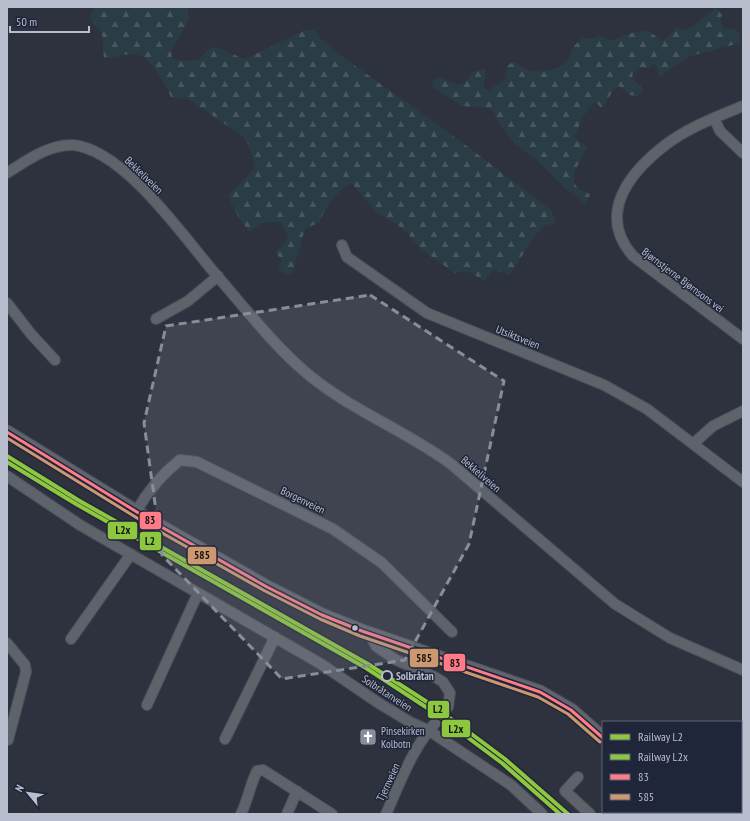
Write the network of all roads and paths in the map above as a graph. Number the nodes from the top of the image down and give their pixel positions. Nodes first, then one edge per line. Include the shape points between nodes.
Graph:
1 (743, 106) edge
2 (714, 118) junction
3 (743, 153) edge
4 (7, 173) edge
5 (342, 245) dead end
6 (218, 276) junction
7 (7, 303) edge
8 (156, 319) dead end
9 (743, 340) edge
10 (55, 360) dead end
11 (743, 411) edge
12 (7, 432) edge
13 (694, 443) junction
14 (7, 476) edge
15 (743, 482) edge
16 (136, 512) junction
17 (131, 554) junction
18 (198, 593) junction
19 (452, 632) dead end
20 (370, 634) junction
21 (275, 637) junction
22 (71, 639) dead end
23 (7, 643) edge
24 (743, 670) edge
25 (147, 705) dead end
26 (448, 707) tunnel mouth
27 (437, 721) tunnel mouth
28 (428, 730) junction
29 (602, 737) edge
30 (224, 739) dead end
31 (8, 740) dead end
32 (578, 777) dead end
33 (297, 791) junction
34 (241, 814) edge
35 (287, 814) edge
36 (332, 814) edge
37 (386, 814) edge
38 (542, 814) edge
39 (590, 814) edge

1 - 2 street, Bjørnstjerne Bjørnsons vei
2 - 3 street via 720,131
2 - 9 street, Bjørnstjerne Bjørnsons vei via 664,146 640,168 622,193 616,219 620,240 633,256
4 - 6 street, Bekkeliveien via 56,147 79,146 101,155 139,185
5 - 13 street, Utsiktsveien via 347,257 427,313 604,385 647,409
6 - 8 street via 188,300
6 - 24 street, Bekkeliveien via 284,352 320,384 434,451 615,604 670,638
7 - 10 street
11 - 13 street via 713,426
12 - 16 main road
13 - 15 street, Utsiktsveien
14 - 17 street, Solbråtanveien via 80,525
16 - 19 street, Borgenveien via 149,491 172,466 180,460 197,462 333,529 382,563
16 - 20 main road via 272,590 322,615
17 - 18 street, Solbråtanveien
17 - 22 street
18 - 21 street, Solbråtanveien
18 - 25 street
20 - 26 street via 376,646 396,660 443,682 450,693
20 - 29 main road via 540,692 571,710
21 - 28 street, Solbråtanveien via 322,664 410,722
21 - 30 street
23 - 31 street via 24,665 26,672
27 - 28 street, Tjernveien
28 - 37 street, Tjernveien
28 - 38 street, Solbråtanveien via 511,785
32 - 39 street via 565,791
33 - 34 street via 263,770 257,771
33 - 35 street
33 - 36 street

